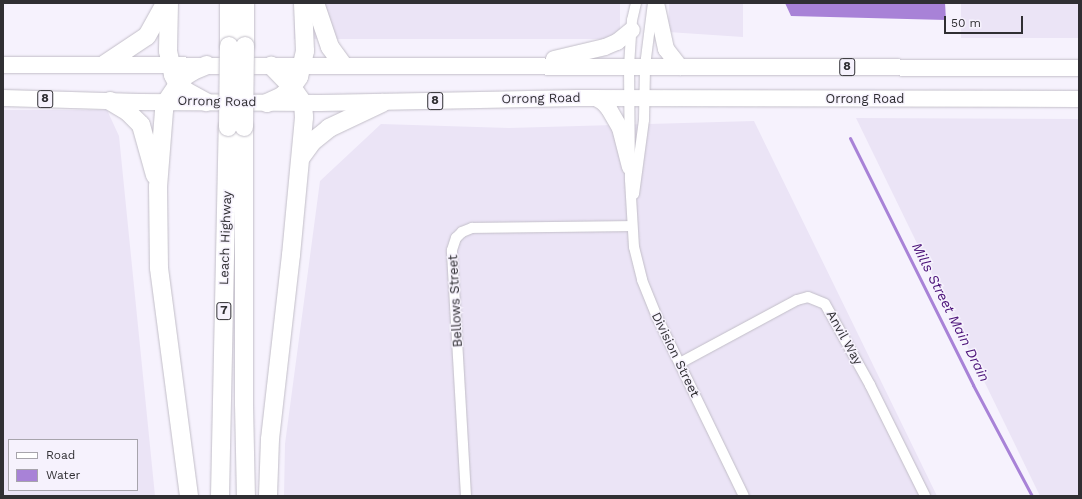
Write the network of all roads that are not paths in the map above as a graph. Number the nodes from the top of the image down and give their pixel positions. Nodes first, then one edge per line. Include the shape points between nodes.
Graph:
1 (165, 3) edge
2 (169, 3) edge
3 (230, 3) edge
4 (245, 3) edge
5 (303, 3) edge
6 (315, 3) edge
7 (636, 3) edge
8 (653, 3) edge
9 (656, 3) edge
10 (632, 30) junction
11 (237, 46) junction
12 (105, 64) junction
13 (170, 64) junction
14 (3, 65) edge
15 (207, 65) junction
16 (271, 65) junction
17 (303, 65) junction
18 (343, 65) junction
19 (509, 67) junction
20 (637, 67) junction
21 (680, 67) junction
22 (1079, 68) edge
23 (177, 83) junction
24 (292, 87) junction
25 (3, 98) edge
26 (596, 98) junction
27 (630, 99) junction
28 (646, 99) junction
29 (1079, 99) edge
30 (110, 101) junction
31 (166, 102) junction
32 (206, 102) junction
33 (267, 103) junction
34 (302, 103) junction
35 (382, 103) junction
36 (236, 127) junction
37 (302, 156) junction
38 (630, 167) junction
39 (158, 187) junction
40 (632, 205) junction
41 (632, 226) junction
42 (680, 363) junction
43 (189, 496) edge
44 (220, 496) edge
45 (246, 496) edge
46 (268, 496) edge
47 (466, 496) edge
48 (744, 496) edge
49 (925, 496) edge

1 - 12 highway via 147,36
2 - 13 highway
3 - 11 highway, Leach Highway / 7
4 - 11 highway, Leach Highway / 7
5 - 17 highway
6 - 18 highway via 330,47
7 - 10 street
8 - 20 street
9 - 21 highway via 666,49
10 - 19 highway via 618,42 586,53
10 - 20 street
11 - 36 highway, Leach Highway / 7, bridge
12 - 13 highway, 8
12 - 14 highway, 8
13 - 15 highway, 8
13 - 23 highway
15 - 16 highway, 8
15 - 23 highway via 193,71
16 - 17 highway, 8
16 - 24 highway
17 - 18 highway, 8
17 - 24 highway
18 - 19 highway, 8
19 - 20 highway, 8
20 - 21 highway, 8
20 - 27 street, Division Street
20 - 28 street, Division Street
21 - 22 highway, 8
23 - 31 highway
23 - 32 highway
24 - 33 highway via 282,96
24 - 34 highway
25 - 30 highway, Orrong Road / 8
26 - 27 highway, Orrong Road / 8
26 - 35 highway, Orrong Road / 8
26 - 38 highway via 609,109 620,128
27 - 28 highway, Orrong Road / 8
27 - 38 street, Division Street
28 - 29 highway, Orrong Road / 8
28 - 40 street, Division Street
30 - 31 highway, Orrong Road / 8
30 - 39 highway via 128,112 141,125
31 - 32 highway, Orrong Road / 8
31 - 39 highway
32 - 33 highway, Orrong Road / 8
33 - 34 highway, Orrong Road / 8
34 - 35 highway, Orrong Road / 8
34 - 37 highway
35 - 37 highway via 329,128 312,142
36 - 44 highway, Leach Highway / 7
36 - 45 highway, Leach Highway / 7
37 - 46 highway via 270,439
38 - 40 street, Division Street
39 - 43 highway via 159,268
40 - 41 street, Division Street
41 - 42 street, Division Street via 640,273 648,299
41 - 47 street, Bellows Street via 472,228 456,238 452,250
42 - 48 street, Division Street
42 - 49 street, Anvil Way via 797,300 808,297 825,304 870,385

